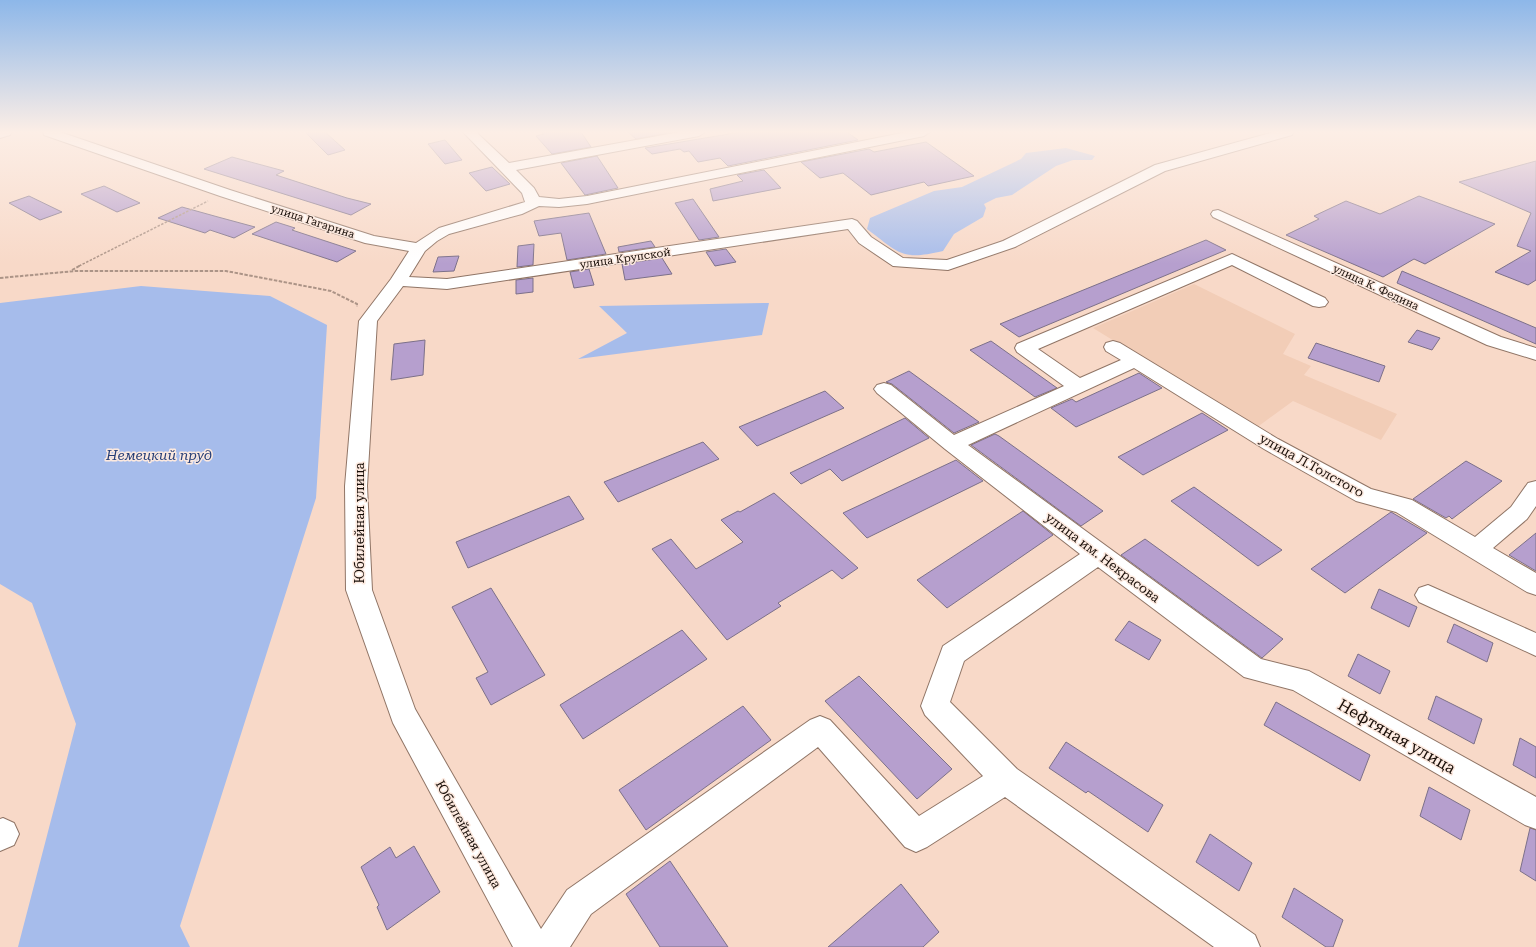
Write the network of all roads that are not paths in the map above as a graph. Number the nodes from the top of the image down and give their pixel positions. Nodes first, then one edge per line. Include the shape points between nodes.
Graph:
1 (177, 176) edge
2 (514, 176) edge
3 (705, 176) edge
4 (1144, 176) edge
5 (533, 201) junction
6 (1218, 214) dead end
7 (419, 248) junction
8 (398, 281) junction
9 (1319, 302) dead end
10 (1113, 347) dead end
11 (1536, 354) edge
12 (1135, 361) junction
13 (1078, 386) junction
14 (884, 389) dead end
15 (952, 444) junction
16 (1536, 488) edge
17 (1476, 549) junction
18 (1098, 554) junction
19 (1536, 584) edge
20 (1428, 595) dead end
21 (1536, 645) edge
22 (1254, 669) joint
23 (1006, 779) junction
24 (1536, 814) edge
25 (532, 947) edge
26 (550, 947) edge
27 (1243, 947) edge

1 - 7 street, улица Гагарина via 371,240
2 - 5 street via 529,191
3 - 5 street via 587,200 559,203
4 - 8 street, улица Крупской via 1008,244 948,265 899,263 865,240 852,224 447,284
5 - 7 street, Юбилейная улица via 532,205 517,211 444,231
6 - 11 street, улица К. Федина via 1494,341
7 - 8 street, Юбилейная улица
8 - 25 street, Юбилейная улица via 368,321 356,486 359,590 403,714
9 - 13 street via 1232,259 1024,348
10 - 12 street, улица Л.Толстого
12 - 13 street
12 - 17 street, улица Л.Толстого via 1271,444 1364,495 1404,506
13 - 15 street
14 - 15 street, улица им. Некрасова
15 - 18 street, улица им. Некрасова
16 - 17 street via 1519,513
17 - 19 street, улица Л.Толстого
18 - 22 street, улица им. Некрасова
18 - 23 street via 953,654 935,706
20 - 21 street
22 - 24 street, Нефтяная улица via 1299,680
23 - 26 street via 916,836 820,729 579,902
23 - 27 street

